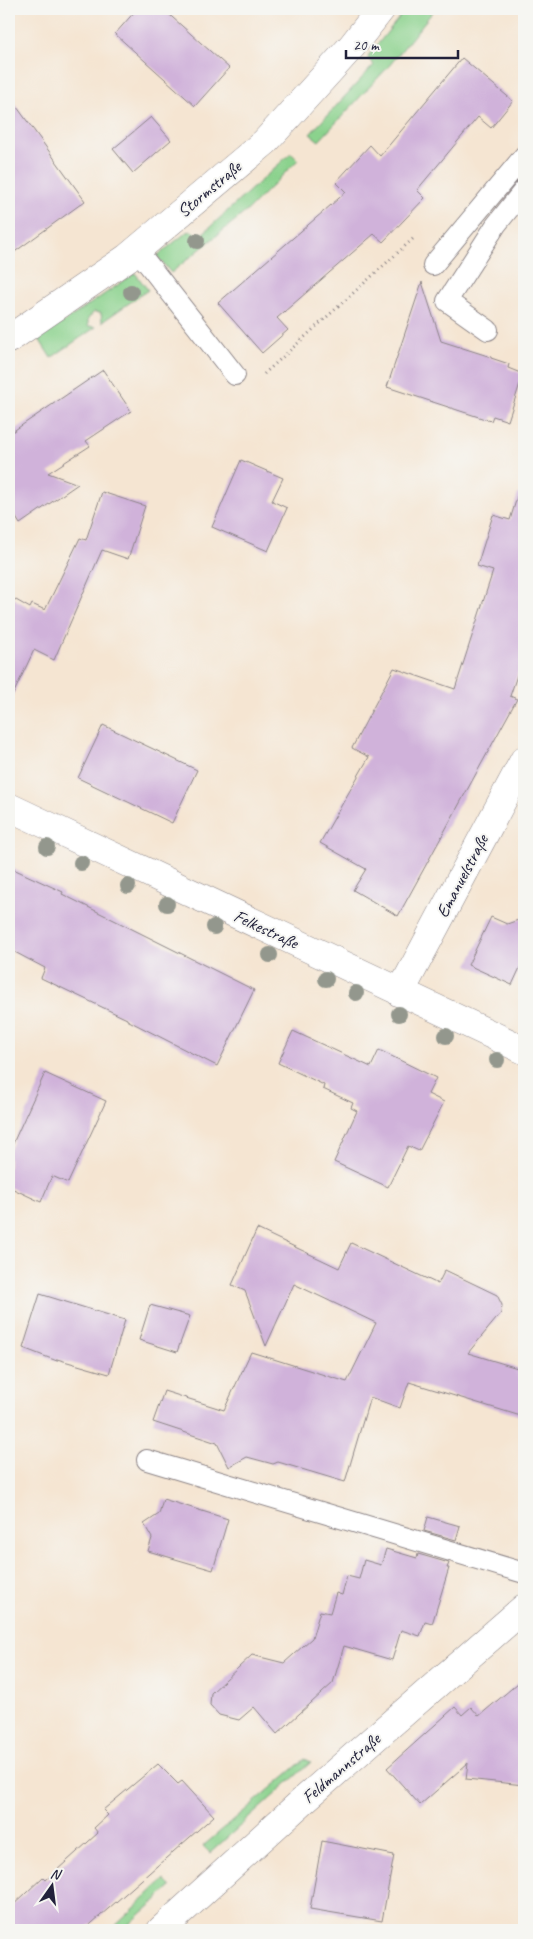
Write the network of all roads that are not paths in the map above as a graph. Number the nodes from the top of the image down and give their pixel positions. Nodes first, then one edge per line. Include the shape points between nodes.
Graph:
1 (381, 9) edge
2 (524, 156) edge
3 (524, 190) edge
4 (137, 250) junction
5 (438, 259) road end
6 (488, 330) dead end
7 (9, 339) edge
8 (235, 375) dead end
9 (524, 760) edge
10 (9, 807) edge
11 (400, 993) junction
12 (524, 1050) edge
13 (147, 1460) dead end
14 (524, 1573) edge
15 (524, 1608) edge
16 (161, 1930) edge

1 - 4 street, Stormstraße via 265,142
2 - 5 lane
3 - 6 lane via 496,225 447,301
4 - 7 street, Stormstraße
4 - 8 lane
9 - 11 street, Emanuelstraße
10 - 11 street, Felkestraße
11 - 12 street, Felkestraße
13 - 14 lane
15 - 16 street, Feldmannstraße

